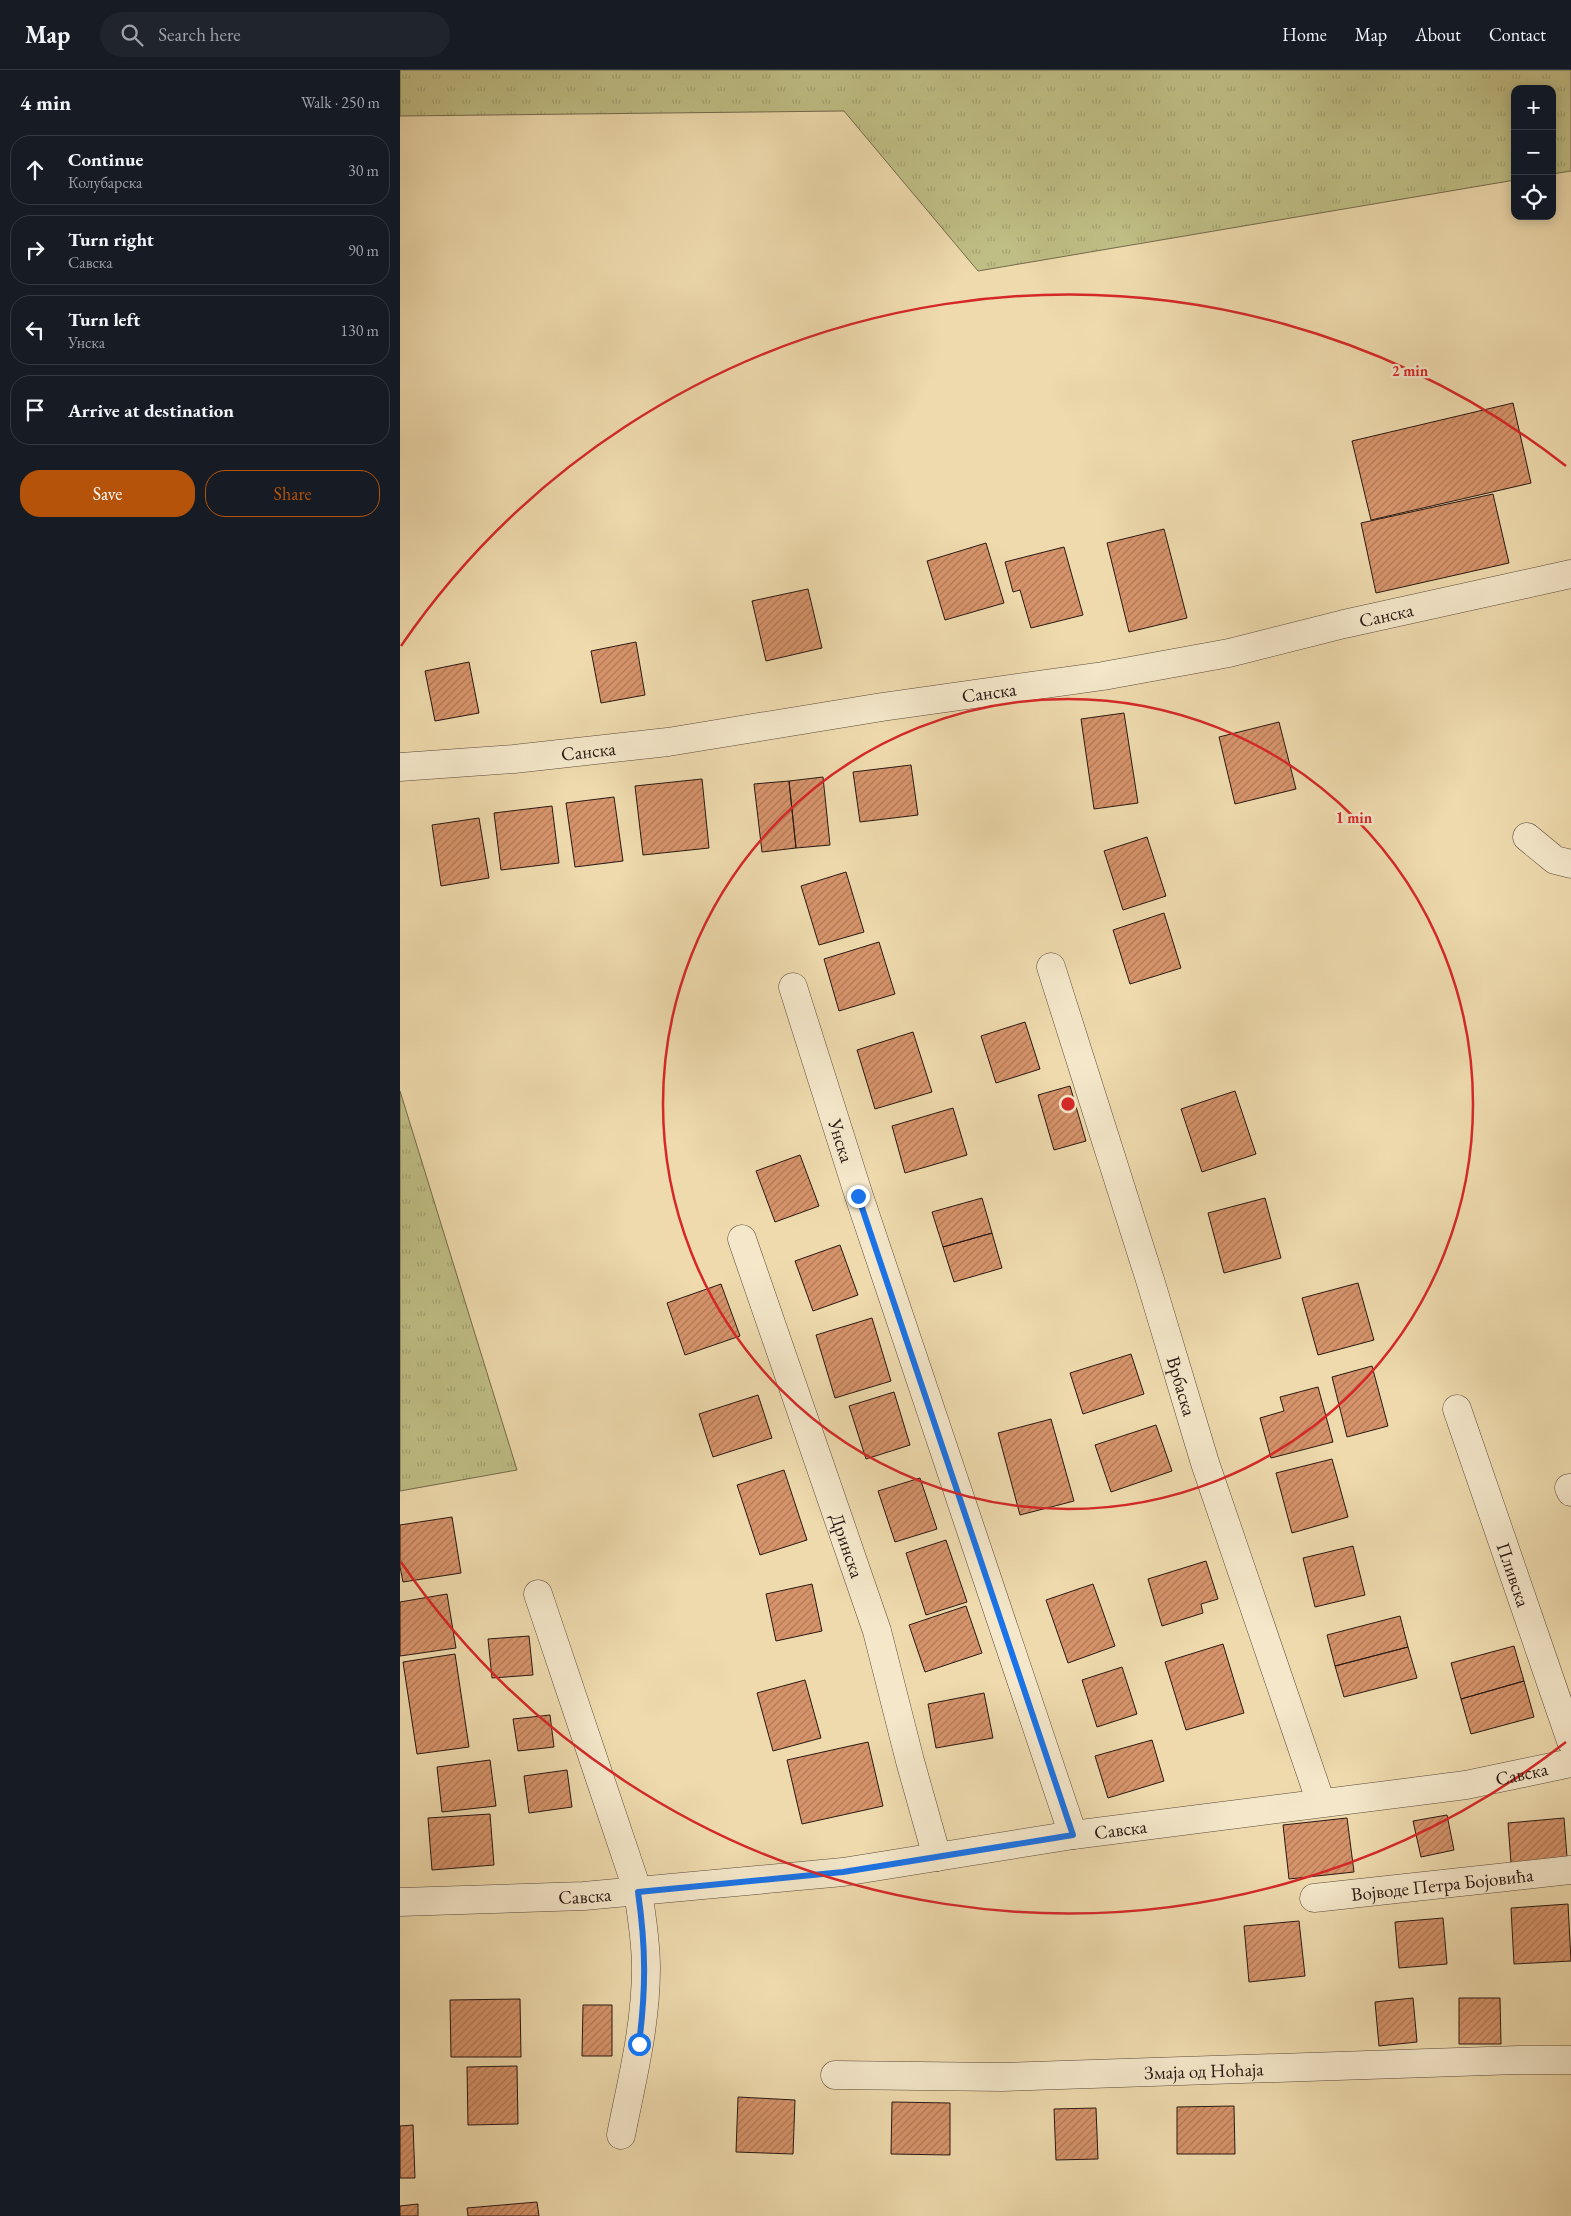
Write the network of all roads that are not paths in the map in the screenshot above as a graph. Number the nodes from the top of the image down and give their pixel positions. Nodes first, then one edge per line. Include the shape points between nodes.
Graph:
1 (1571, 574) edge
2 (400, 767) edge
3 (1527, 837) dead end
4 (1571, 864) edge
5 (1051, 967) dead end
6 (793, 987) dead end
7 (742, 1239) dead end
8 (1457, 1408) dead end
9 (538, 1594) dead end
10 (1571, 1741) edge
11 (1571, 1763) edge
12 (1320, 1803) junction
13 (1073, 1835) junction
14 (938, 1857) junction
15 (1571, 1870) edge
16 (638, 1892) junction
17 (1314, 1898) dead end
18 (400, 1902) edge
19 (1571, 2060) edge
20 (835, 2075) dead end
21 (621, 2135) dead end

1 - 2 street, Санска via 1229,653 1103,676 882,707 668,742 514,759
3 - 4 street via 1555,860
5 - 12 street, Врбаска via 1205,1463
6 - 13 street, Унска via 858,1196
7 - 14 street, Дринска via 877,1630
8 - 10 street, Пливска
9 - 16 street
11 - 12 street, Савска via 1466,1785
12 - 13 street, Савска
13 - 14 street, Савска
14 - 16 street, Савска via 843,1872
15 - 17 street, Војводе Петра Бојовића
16 - 18 street, Савска
16 - 21 street via 645,1951 644,2006
19 - 20 street, Змаја од Ноћаја via 1002,2077

